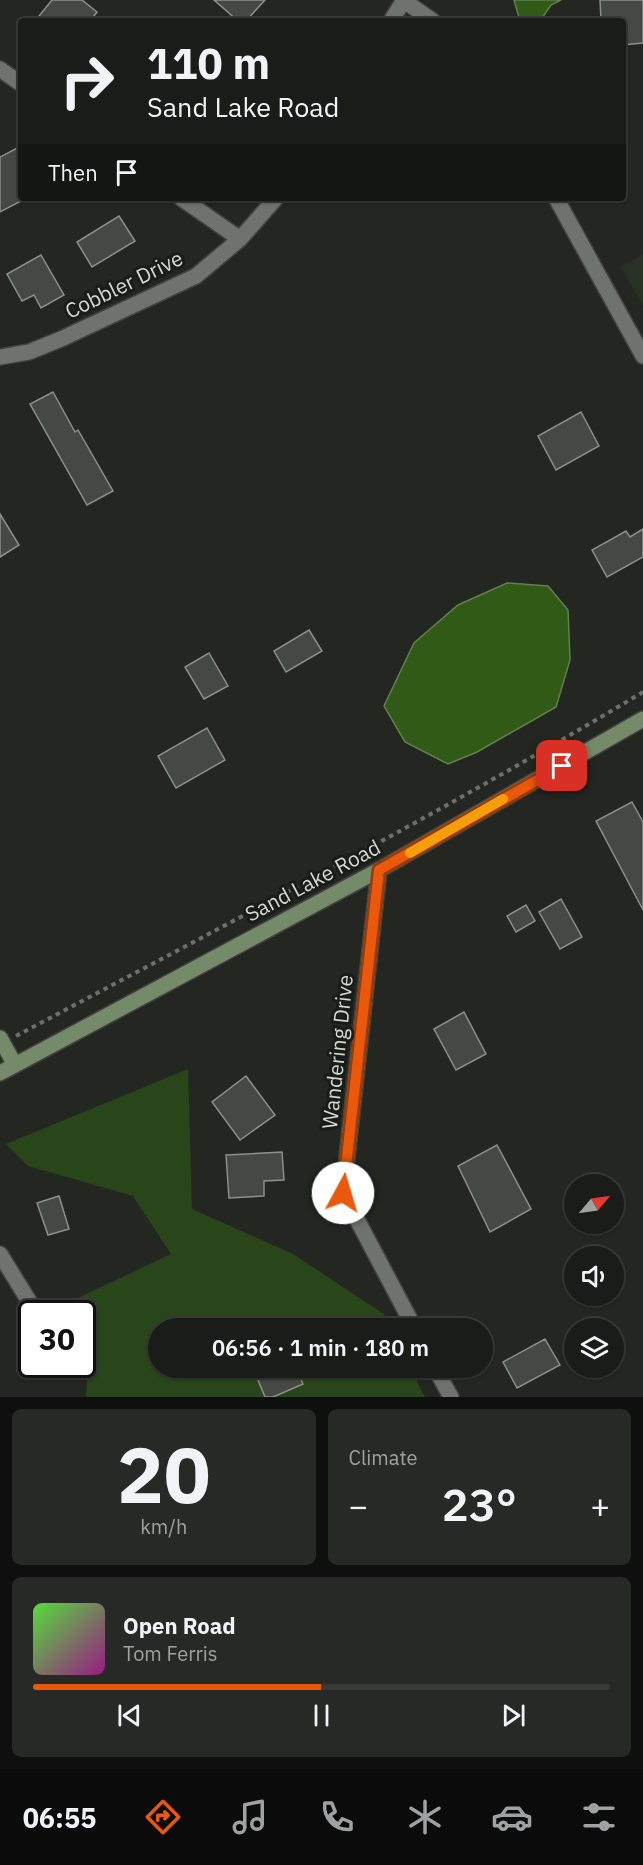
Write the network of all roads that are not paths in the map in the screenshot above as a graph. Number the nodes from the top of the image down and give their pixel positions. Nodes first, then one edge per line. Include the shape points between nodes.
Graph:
1 (404, 0) edge
2 (393, 18) edge
3 (429, 18) edge
4 (0, 69) edge
5 (18, 82) edge
6 (185, 201) edge
7 (273, 201) edge
8 (558, 201) edge
9 (240, 239) junction
10 (643, 356) edge
11 (0, 357) edge
12 (643, 719) edge
13 (379, 870) junction
14 (2, 1040) edge
15 (15, 1065) junction
16 (0, 1073) edge
17 (0, 1254) edge
18 (28, 1300) edge
19 (409, 1318) edge
20 (441, 1378) edge
21 (451, 1397) edge

1 - 2 street
1 - 3 street
4 - 5 street
6 - 9 street
7 - 9 street, Cobbler Drive
8 - 10 street
9 - 11 street, Cobbler Drive via 196,276 61,339 29,352
12 - 13 main road, Sand Lake Road
13 - 15 main road, Sand Lake Road
13 - 19 street, Wandering Drive via 343,1193
14 - 15 main road
15 - 16 main road, Sand Lake Road
17 - 18 street
20 - 21 street

